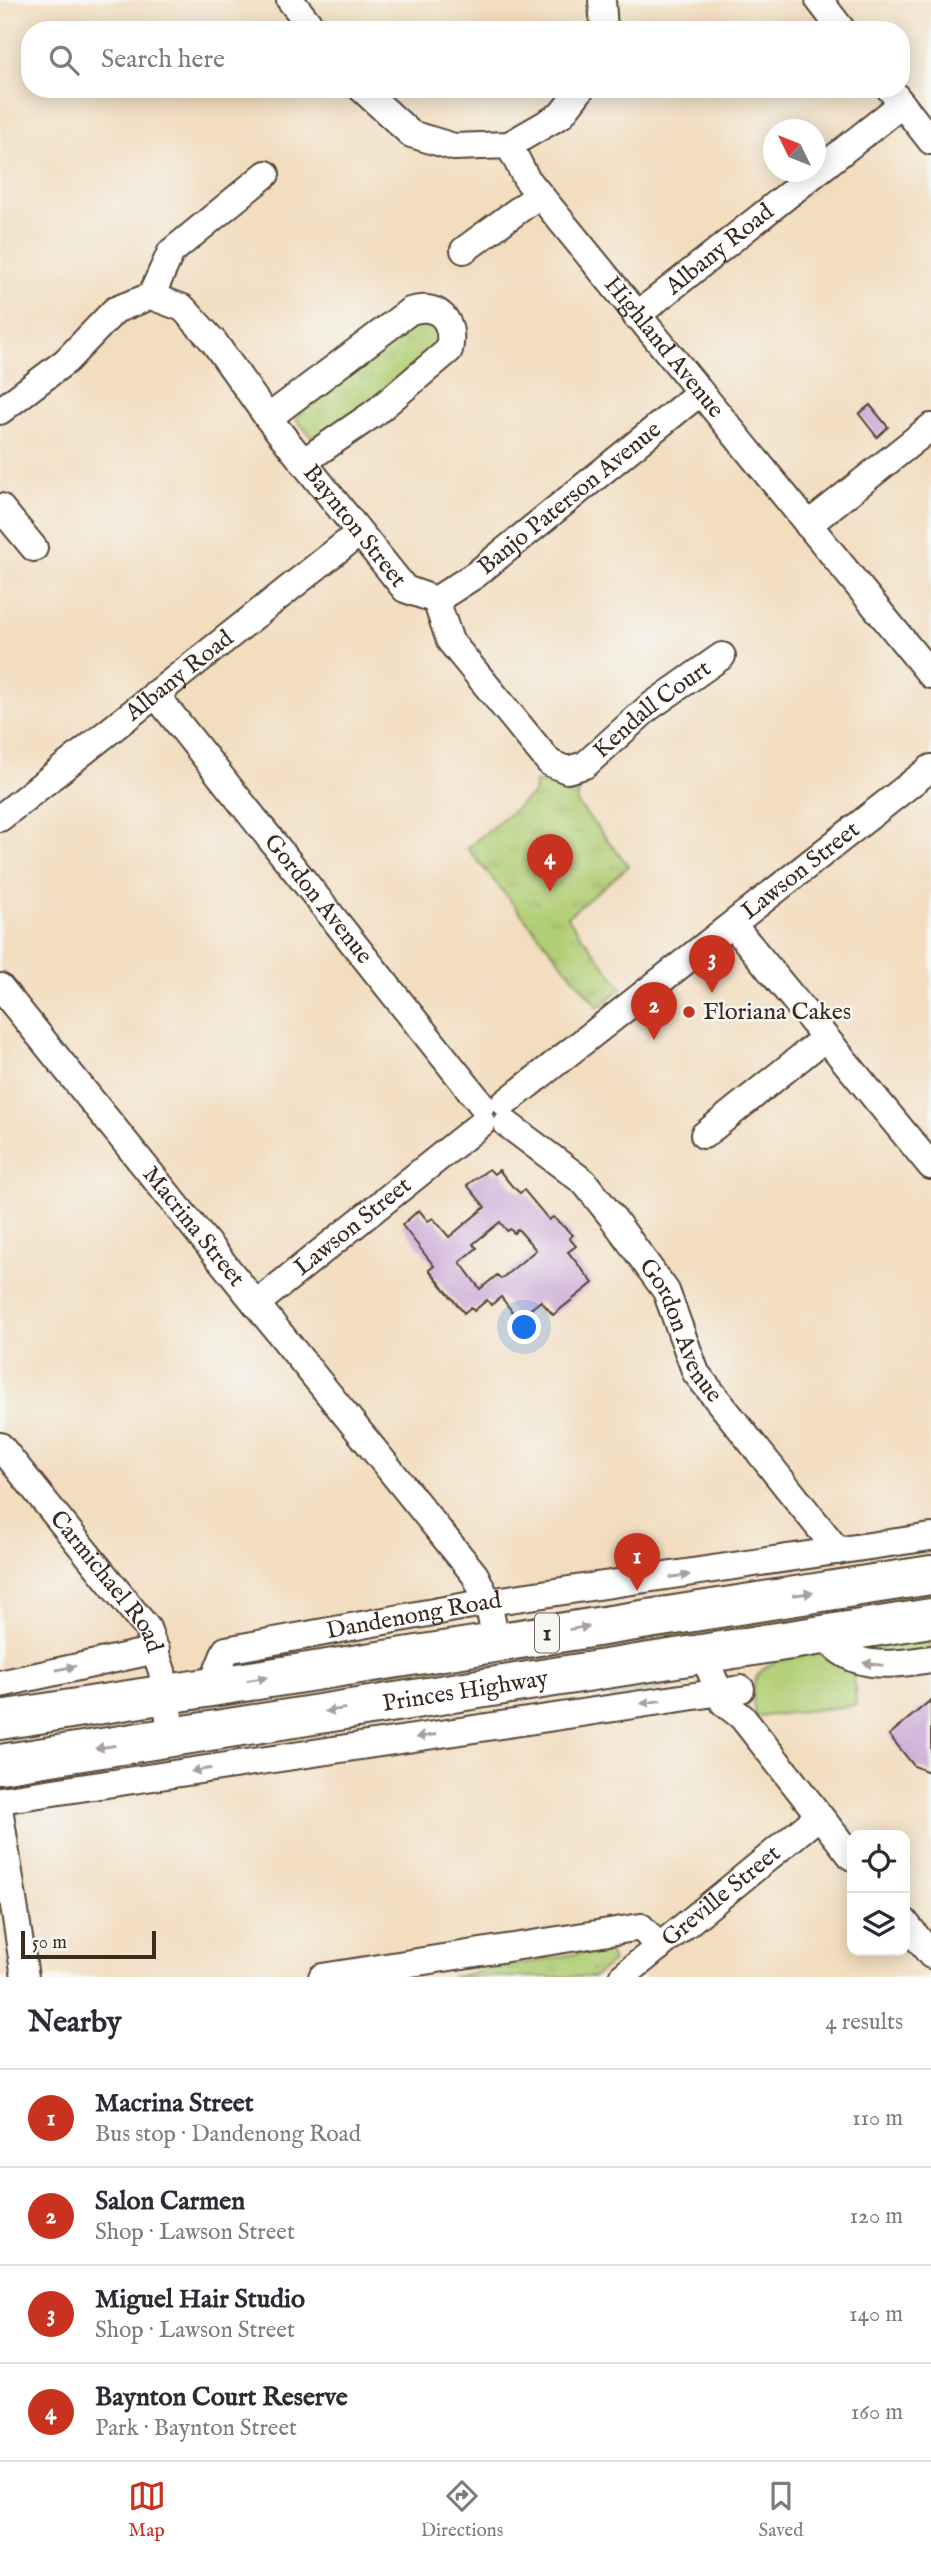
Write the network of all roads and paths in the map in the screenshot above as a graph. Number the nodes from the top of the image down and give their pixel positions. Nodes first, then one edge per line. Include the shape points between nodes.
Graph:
1 (290, 0) edge
2 (602, 0) edge
3 (819, 0) edge
4 (307, 21) edge
5 (603, 21) edge
6 (835, 21) edge
7 (372, 98) edge
8 (574, 98) edge
9 (895, 98) edge
10 (897, 98) edge
11 (931, 141) edge
12 (509, 145) junction
13 (266, 174) dead end
14 (540, 195) junction
15 (464, 250) dead end
16 (151, 296) junction
17 (636, 316) junction
18 (699, 393) junction
19 (0, 411) edge
20 (268, 418) junction
21 (931, 427) edge
22 (303, 462) junction
23 (0, 507) edge
24 (807, 524) junction
25 (359, 533) junction
26 (34, 548) dead end
27 (436, 600) junction
28 (722, 656) dead end
29 (931, 675) edge
30 (155, 694) junction
31 (584, 765) joint
32 (931, 768) edge
33 (0, 818) edge
34 (733, 925) junction
35 (0, 987) edge
36 (825, 1038) junction
37 (494, 1114) junction
38 (704, 1135) dead end
39 (931, 1166) edge
40 (256, 1304) junction
41 (0, 1446) edge
42 (931, 1537) edge
43 (838, 1551) junction
44 (931, 1575) edge
45 (488, 1602) junction
46 (931, 1618) edge
47 (824, 1635) junction
48 (496, 1642) junction
49 (762, 1645) junction
50 (156, 1650) junction
51 (703, 1654) junction
52 (931, 1658) edge
53 (0, 1684) edge
54 (211, 1687) junction
55 (730, 1690) junction
56 (166, 1694) junction
57 (0, 1720) edge
58 (172, 1737) junction
59 (0, 1764) edge
60 (0, 1800) edge
61 (0, 1814) edge
62 (819, 1816) junction
63 (847, 1851) edge
64 (910, 1929) edge
65 (659, 1947) junction
66 (931, 1955) edge
67 (25, 1977) edge
68 (323, 1977) edge
69 (622, 1977) edge

1 - 4 street
2 - 5 street
3 - 6 street
7 - 12 street via 411,134 454,147
8 - 12 street via 561,115
9 - 17 street, Albany Road
10 - 11 street
12 - 14 street, Highland Avenue
13 - 16 street via 171,251
14 - 15 street
14 - 17 street, Highland Avenue
16 - 19 street via 115,310 66,361
16 - 20 street, Baynton Street via 183,308 214,342
17 - 18 street, Highland Avenue
18 - 24 street, Highland Avenue
18 - 27 street, Banjo Paterson Avenue via 475,575
20 - 22 street, Baynton Street
20 - 22 street via 410,311 426,306 439,312 452,338 449,350 376,412
21 - 24 street
22 - 25 street, Baynton Street
23 - 26 street
24 - 29 street, Highland Avenue
25 - 27 street, Baynton Street via 405,589
25 - 30 street, Albany Road
27 - 31 street, Baynton Street via 450,641 550,764 568,770
28 - 31 street, Kendall Court via 648,708
30 - 33 street, Albany Road
30 - 37 street, Gordon Avenue
32 - 34 street, Lawson Street
34 - 36 street
34 - 37 street, Lawson Street
35 - 40 street, Macrina Street
36 - 38 street
36 - 39 street
37 - 40 street, Lawson Street
37 - 43 street, Gordon Avenue via 584,1182 612,1217 666,1291 696,1373
40 - 45 street, Macrina Street via 475,1575
41 - 50 street, Carmichael Road via 142,1621
42 - 43 street, Dandenong Road
45 -> 43 street, Dandenong Road
48 -> 44 highway, Princes Highway / 1
45 - 48 street, Macrina Street
45 - 54 street, Dandenong Road via 226,1650
46 - 47 highway, Princes Highway / 1
47 - 49 highway, Princes Highway / 1
52 -> 47 street via 873,1665 837,1650
54 -> 48 highway, Princes Highway / 1
49 - 51 highway, Princes Highway / 1
49 - 55 street
53 -> 50 street
50 - 56 street, Carmichael Road
51 - 55 street
51 -> 58 highway, Princes Highway / 1
54 - 56 highway, Princes Highway / 1
55 -> 60 street
55 - 62 street via 730,1710 742,1717
56 - 57 highway, Princes Highway / 1
56 - 58 street, Carmichael Road
58 -> 59 highway, Princes Highway / 1
61 - 67 street
62 - 63 street
62 - 65 street, Greville Street
64 - 66 street
65 - 68 street via 641,1927
65 - 69 street, Greville Street

